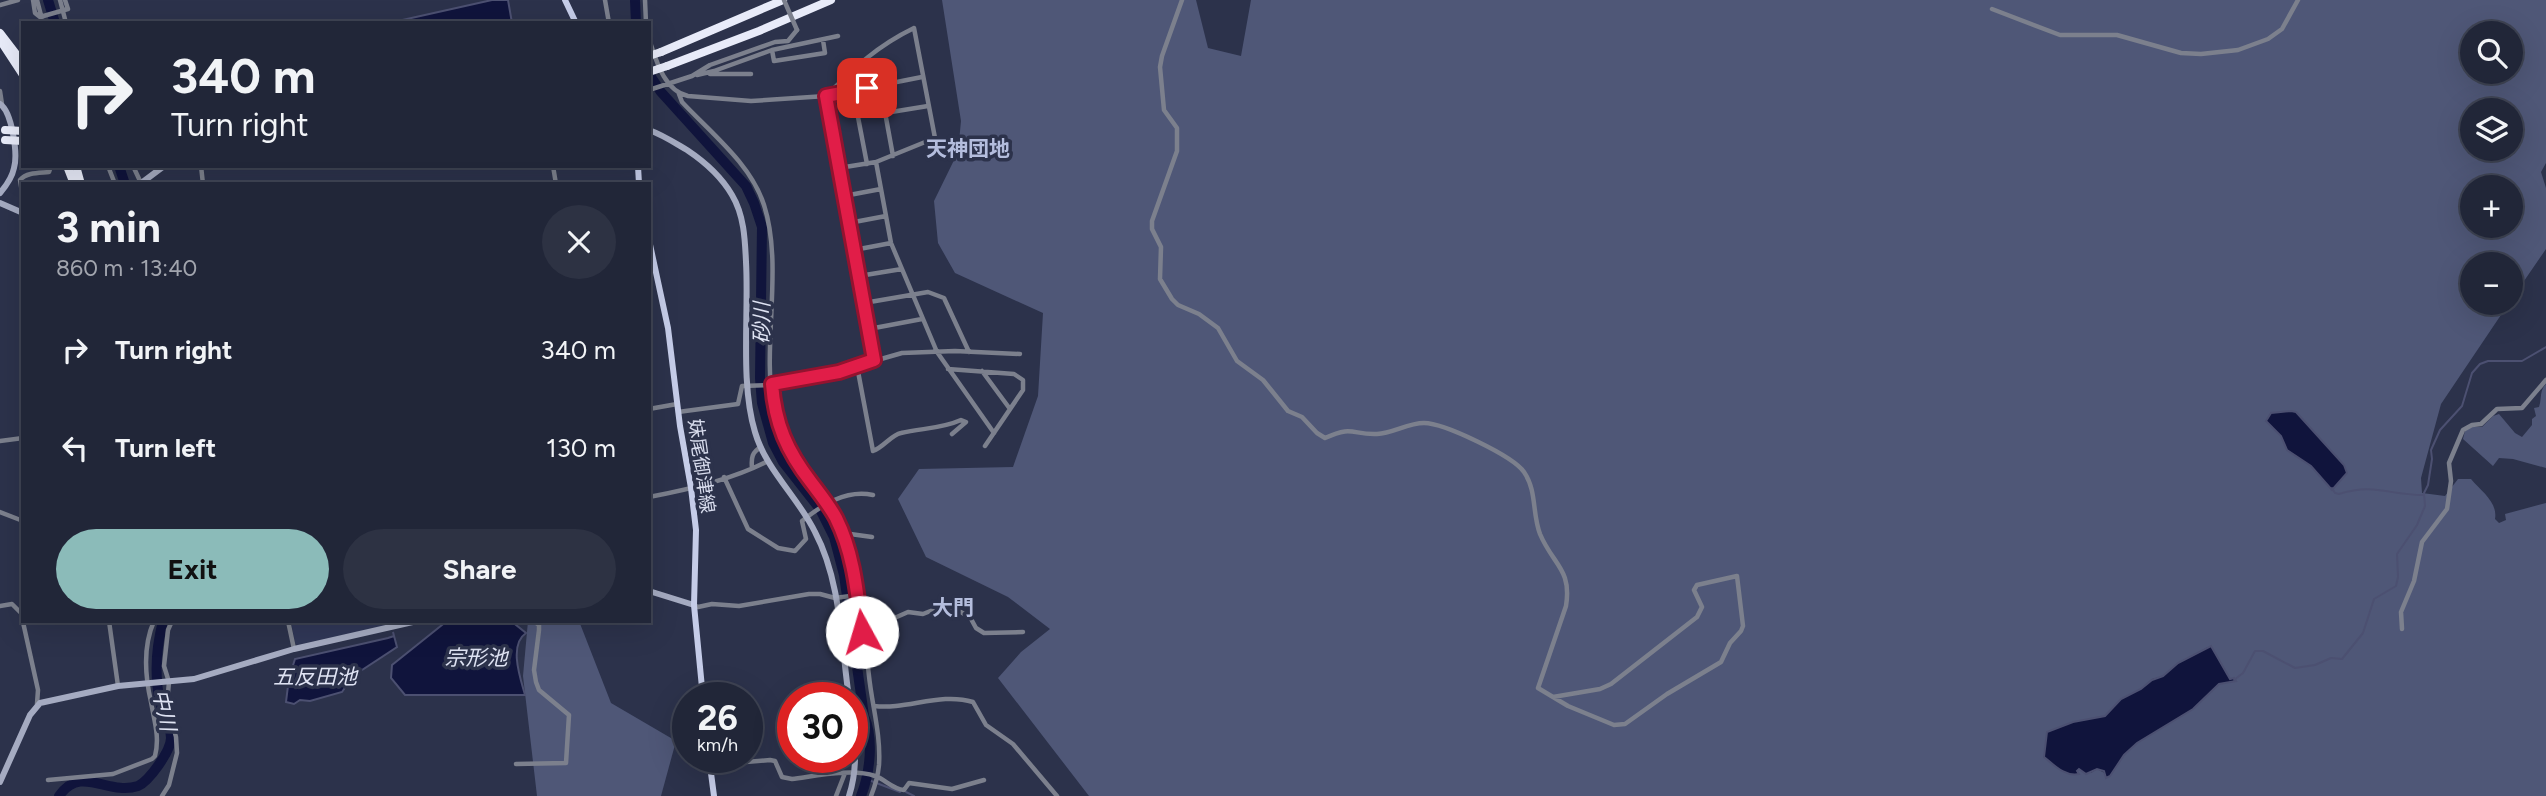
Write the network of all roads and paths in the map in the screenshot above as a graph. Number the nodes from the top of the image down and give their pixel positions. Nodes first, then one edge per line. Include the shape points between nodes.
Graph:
1 (18, 0) edge
2 (35, 0) edge
3 (60, 0) edge
4 (65, 0) edge
5 (565, 0) edge
6 (605, 0) edge
7 (645, 0) edge
8 (784, 0) edge
9 (831, 0) edge
10 (1182, 0) edge
11 (2298, 0) edge
12 (0, 5) edge
13 (1992, 9) dead end
14 (62, 11) junction
15 (42, 19) edge
16 (65, 21) edge
17 (575, 21) edge
18 (609, 21) edge
19 (646, 21) edge
20 (0, 33) edge
21 (838, 36) dead end
22 (0, 40) edge
23 (823, 40) junction
24 (651, 44) edge
25 (772, 50) junction
26 (651, 55) edge
27 (21, 60) edge
28 (651, 71) edge
29 (21, 72) edge
30 (705, 74) junction
31 (751, 75) dead end
32 (692, 76) junction
33 (922, 77) junction
34 (668, 83) junction
35 (880, 85) junction
36 (651, 89) edge
37 (853, 91) junction
38 (0, 92) edge
39 (679, 94) junction
40 (826, 96) junction
41 (1, 104) edge
42 (928, 106) junction
43 (885, 113) junction
44 (2, 130) edge
45 (21, 131) edge
46 (651, 131) edge
47 (3, 141) edge
48 (21, 142) edge
49 (19, 154) edge
50 (893, 156) junction
51 (876, 162) junction
52 (867, 164) junction
53 (50, 168) edge
54 (161, 168) edge
55 (839, 168) junction
56 (144, 182) edge
57 (21, 186) edge
58 (881, 189) junction
59 (0, 193) edge
60 (844, 196) junction
61 (0, 203) edge
62 (21, 212) edge
63 (886, 216) junction
64 (849, 223) junction
65 (891, 243) junction
66 (651, 249) edge
67 (854, 250) junction
68 (902, 269) junction
69 (859, 276) junction
70 (912, 294) junction
71 (864, 303) junction
72 (922, 319) junction
73 (869, 329) junction
74 (937, 352) junction
75 (968, 352) junction
76 (1020, 354) dead end
77 (874, 360) junction
78 (857, 366) junction
79 (947, 369) junction
80 (982, 371) junction
81 (2546, 380) edge
82 (750, 385) junction
83 (771, 385) junction
84 (677, 404) junction
85 (651, 409) edge
86 (1010, 409) junction
87 (678, 412) junction
88 (995, 433) junction
89 (952, 434) dead end
90 (21, 438) edge
91 (0, 441) edge
92 (985, 446) dead end
93 (761, 447) junction
94 (768, 461) junction
95 (752, 468) junction
96 (724, 477) junction
97 (691, 488) junction
98 (873, 495) dead end
99 (651, 497) edge
100 (826, 503) junction
101 (0, 512) edge
102 (808, 516) junction
103 (21, 520) edge
104 (843, 533) junction
105 (872, 537) dead end
106 (651, 592) edge
107 (857, 595) junction
108 (837, 598) junction
109 (694, 605) junction
110 (0, 606) edge
111 (21, 611) edge
112 (860, 615) junction
113 (24, 623) edge
114 (109, 623) edge
115 (154, 623) edge
116 (172, 623) edge
117 (289, 623) edge
118 (408, 623) edge
119 (536, 623) edge
120 (2402, 629) dead end
121 (1023, 632) dead end
122 (294, 649) junction
123 (167, 682) junction
124 (701, 682) edge
125 (847, 682) edge
126 (149, 683) junction
127 (118, 686) junction
128 (1553, 697) junction
129 (37, 704) junction
130 (874, 706) junction
131 (516, 764) dead end
132 (711, 773) edge
133 (780, 773) edge
134 (845, 773) joint
135 (857, 773) joint
136 (876, 779) junction
137 (48, 780) dead end
138 (984, 780) dead end
139 (0, 782) edge
140 (162, 796) edge
141 (714, 796) edge
142 (836, 796) edge
143 (849, 796) edge
144 (871, 796) edge
145 (1057, 796) edge

1 - 12 street
2 - 15 street
3 - 14 street
4 - 14 street via 68,9
5 - 17 main road
6 - 18 street
7 - 19 street
8 - 26 highway, bridge
8 - 32 street, bridge via 797,30 788,41 710,65
9 - 28 highway, bridge
10 - 128 street via 1160,68 1164,110 1177,128 1177,151 1152,221 1161,247 1160,279 1178,305 1218,328 1237,361 1263,380 1288,411 1325,438 1340,431 1374,434 1431,424 1494,450 1522,469 1534,496 1540,534 1567,583 1566,606 1538,688
11 - 13 street via 2282,29 2269,39 2238,50 2201,54 2117,36 2060,36
14 - 15 street
14 - 16 street
20 - 27 highway
21 - 23 street
22 - 29 highway
23 - 25 street
23 - 25 street via 825,53 774,61
24 - 34 street
25 - 30 street
30 - 31 street
30 - 32 street
32 - 34 street
33 - 35 street
33 - 40 street via 914,28 887,40
33 - 42 street
34 - 36 street
34 - 39 street
35 - 37 street
35 - 43 street
37 - 40 street
37 - 52 street
38 - 41 street
39 - 40 street via 751,101
39 - 83 street via 751,177 764,205 771,236
40 - 55 street
41 - 49 street
42 - 43 street
42 - 50 street via 934,138
43 - 50 street
44 - 45 highway, bridge
46 - 82 street via 701,160 733,196 743,222
47 - 48 highway, bridge
49 - 59 street
50 - 51 street
51 - 52 street
51 - 58 street
52 - 55 street
53 - 57 street via 20,180
54 - 56 street
55 - 60 street
58 - 60 street
58 - 63 street
60 - 64 street
61 - 62 street
63 - 64 street
63 - 65 street
64 - 67 street
65 - 67 street
65 - 68 street
66 - 84 main road, 妹尾御津線 via 668,328
67 - 69 street
68 - 69 street
68 - 70 street
69 - 71 street
70 - 71 street
70 - 72 street
70 - 75 street via 928,292 944,298
71 - 73 street
72 - 73 street
72 - 74 street
73 - 77 street
74 - 75 street
74 - 77 street
74 - 79 street
75 - 76 street
77 - 78 street
78 - 83 street
78 - 89 street via 873,451 898,433 941,428 961,419 966,422
79 - 80 street
79 - 88 street
80 - 86 street
80 - 86 street via 1022,377 1024,387
81 - 120 street via 2522,408 2497,409 2481,424 2463,430 2449,463 2447,509 2422,541 2414,581 2401,612
82 - 83 street
82 - 87 street via 740,388 738,404
82 - 93 street via 753,426
83 - 100 street via 784,441
84 - 85 street
84 - 87 main road, 妹尾御津線
86 - 88 street
87 - 97 main road, 妹尾御津線
88 - 92 street
90 - 91 street
93 - 94 street
93 - 95 street via 751,459
94 - 95 street
94 - 102 street
95 - 96 street
96 - 97 street
96 - 102 street via 748,529 778,548 795,551 806,539 801,523
97 - 99 street
97 - 109 main road, 妹尾御津線 via 696,530
98 - 100 street via 854,493
100 - 102 street
100 - 104 street
101 - 103 street
102 - 108 street
104 - 105 street
104 - 107 street
106 - 109 street
107 - 108 street
107 - 112 street
108 - 109 street via 808,594 739,606
108 - 125 street
109 - 124 main road, 妹尾御津線
110 - 111 street via 12,604
112 - 121 street via 890,620 908,612 955,608 971,617 979,632
112 - 130 street
113 - 129 street
114 - 127 street
115 - 126 street via 147,654
116 - 123 street via 163,658
117 - 122 street
118 - 122 street
119 - 131 street via 534,670 539,690 569,715 566,763
122 - 123 street via 211,675
123 - 126 street
123 - 140 street via 177,753 172,778
126 - 127 street
126 - 137 street via 157,737 152,759 113,774
127 - 129 street
128 - 128 street via 1614,725 1625,724 1721,662 1743,626 1737,576 1697,584 1694,590 1702,607 1697,617 1611,684
129 - 139 street
130 - 136 street
130 - 145 street via 950,698 973,702 986,725 1013,744
132 - 141 main road
133 - 134 street via 792,779
134 - 142 street
135 - 136 street
135 - 143 street
136 - 138 street via 899,790 909,783 952,789
136 - 144 street

